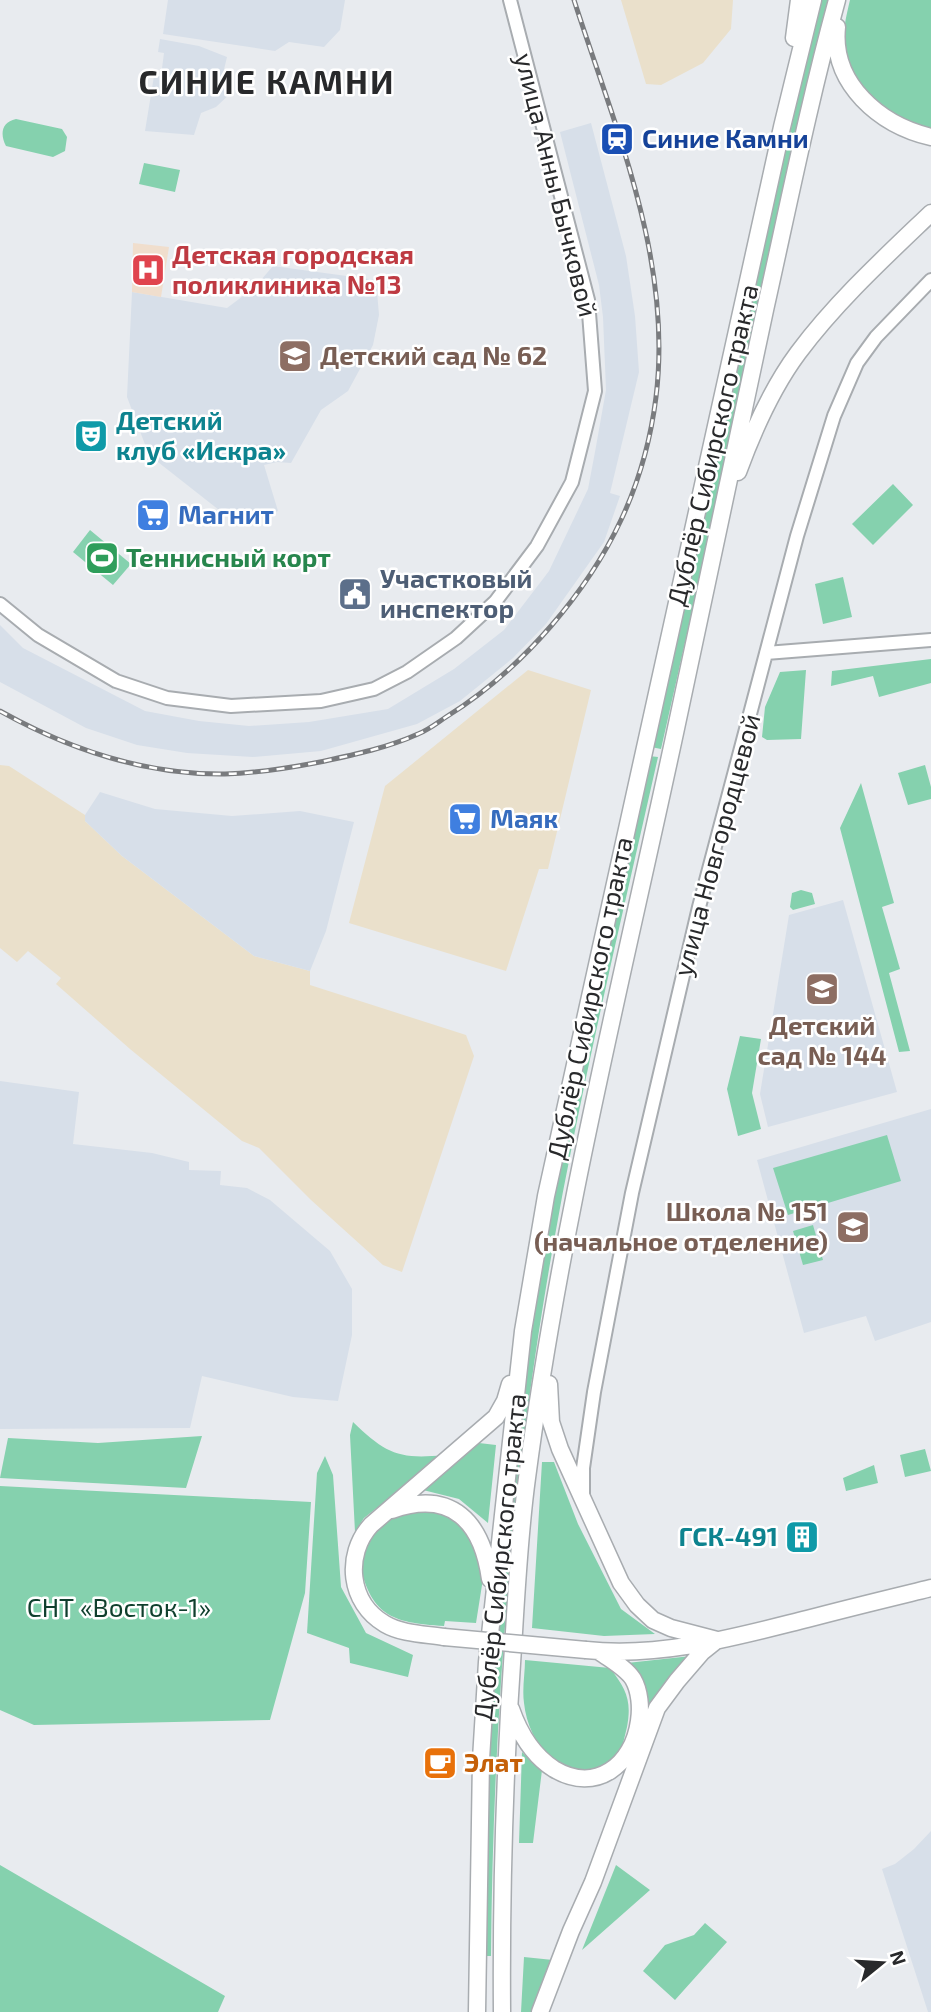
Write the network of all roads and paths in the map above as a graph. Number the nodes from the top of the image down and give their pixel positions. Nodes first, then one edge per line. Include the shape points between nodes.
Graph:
1 (510, 0) edge
2 (799, 0) edge
3 (813, 0) edge
4 (837, 0) edge
5 (843, 0) edge
6 (782, 127) junction
7 (931, 137) edge
8 (931, 213) edge
9 (931, 280) edge
10 (713, 548) junction
11 (0, 604) edge
12 (931, 640) edge
13 (766, 653) junction
14 (558, 1288) junction
15 (523, 1331) junction
16 (586, 1444) junction
17 (560, 1449) junction
18 (583, 1499) junction
19 (383, 1514) junction
20 (931, 1588) edge
21 (491, 1622) junction
22 (717, 1640) junction
23 (593, 1651) junction
24 (509, 1703) junction
25 (477, 2012) edge
26 (502, 2012) edge
27 (540, 2012) edge

1 - 11 street, улица Анны Бычковой via 588,300 595,391 572,482 537,546 495,602 456,638 373,689 321,701 230,706 166,698 116,681 38,635
2 - 6 main road
3 - 6 main road, Дублёр Сибирского тракта
4 - 10 main road, Дублёр Сибирского тракта
5 - 7 main road via 836,33 847,80 859,97 884,117
6 - 15 main road, Дублёр Сибирского тракта via 546,1196
8 - 10 main road, Дублёр Сибирского тракта via 828,316 798,353 759,421
9 - 13 street, улица Новгородцевой via 857,363 834,416
10 - 14 main road, Дублёр Сибирского тракта via 581,1159
12 - 13 street
13 - 16 street, улица Новгородцевой via 699,907 632,1193
14 - 17 main road via 549,1391 551,1422
14 - 24 main road, Дублёр Сибирского тракта via 527,1480
15 - 19 main road via 505,1401 496,1417
15 - 21 main road, Дублёр Сибирского тракта
16 - 17 street via 574,1453
16 - 18 street, улица Новгородцевой
17 - 18 main road
18 - 22 main road via 621,1583 637,1605 671,1628
19 - 21 main road via 430,1503 451,1507 466,1518 488,1564
19 - 23 main road, bridge via 364,1533 352,1560 361,1597 385,1624 444,1637
20 - 22 main road
21 - 25 main road, Дублёр Сибирского тракта via 481,1759
22 - 23 main road via 660,1650
22 - 27 main road via 657,1708
23 - 24 main road via 632,1678 639,1699 631,1750 608,1773 587,1778 553,1768 526,1743
24 - 26 main road, Дублёр Сибирского тракта

